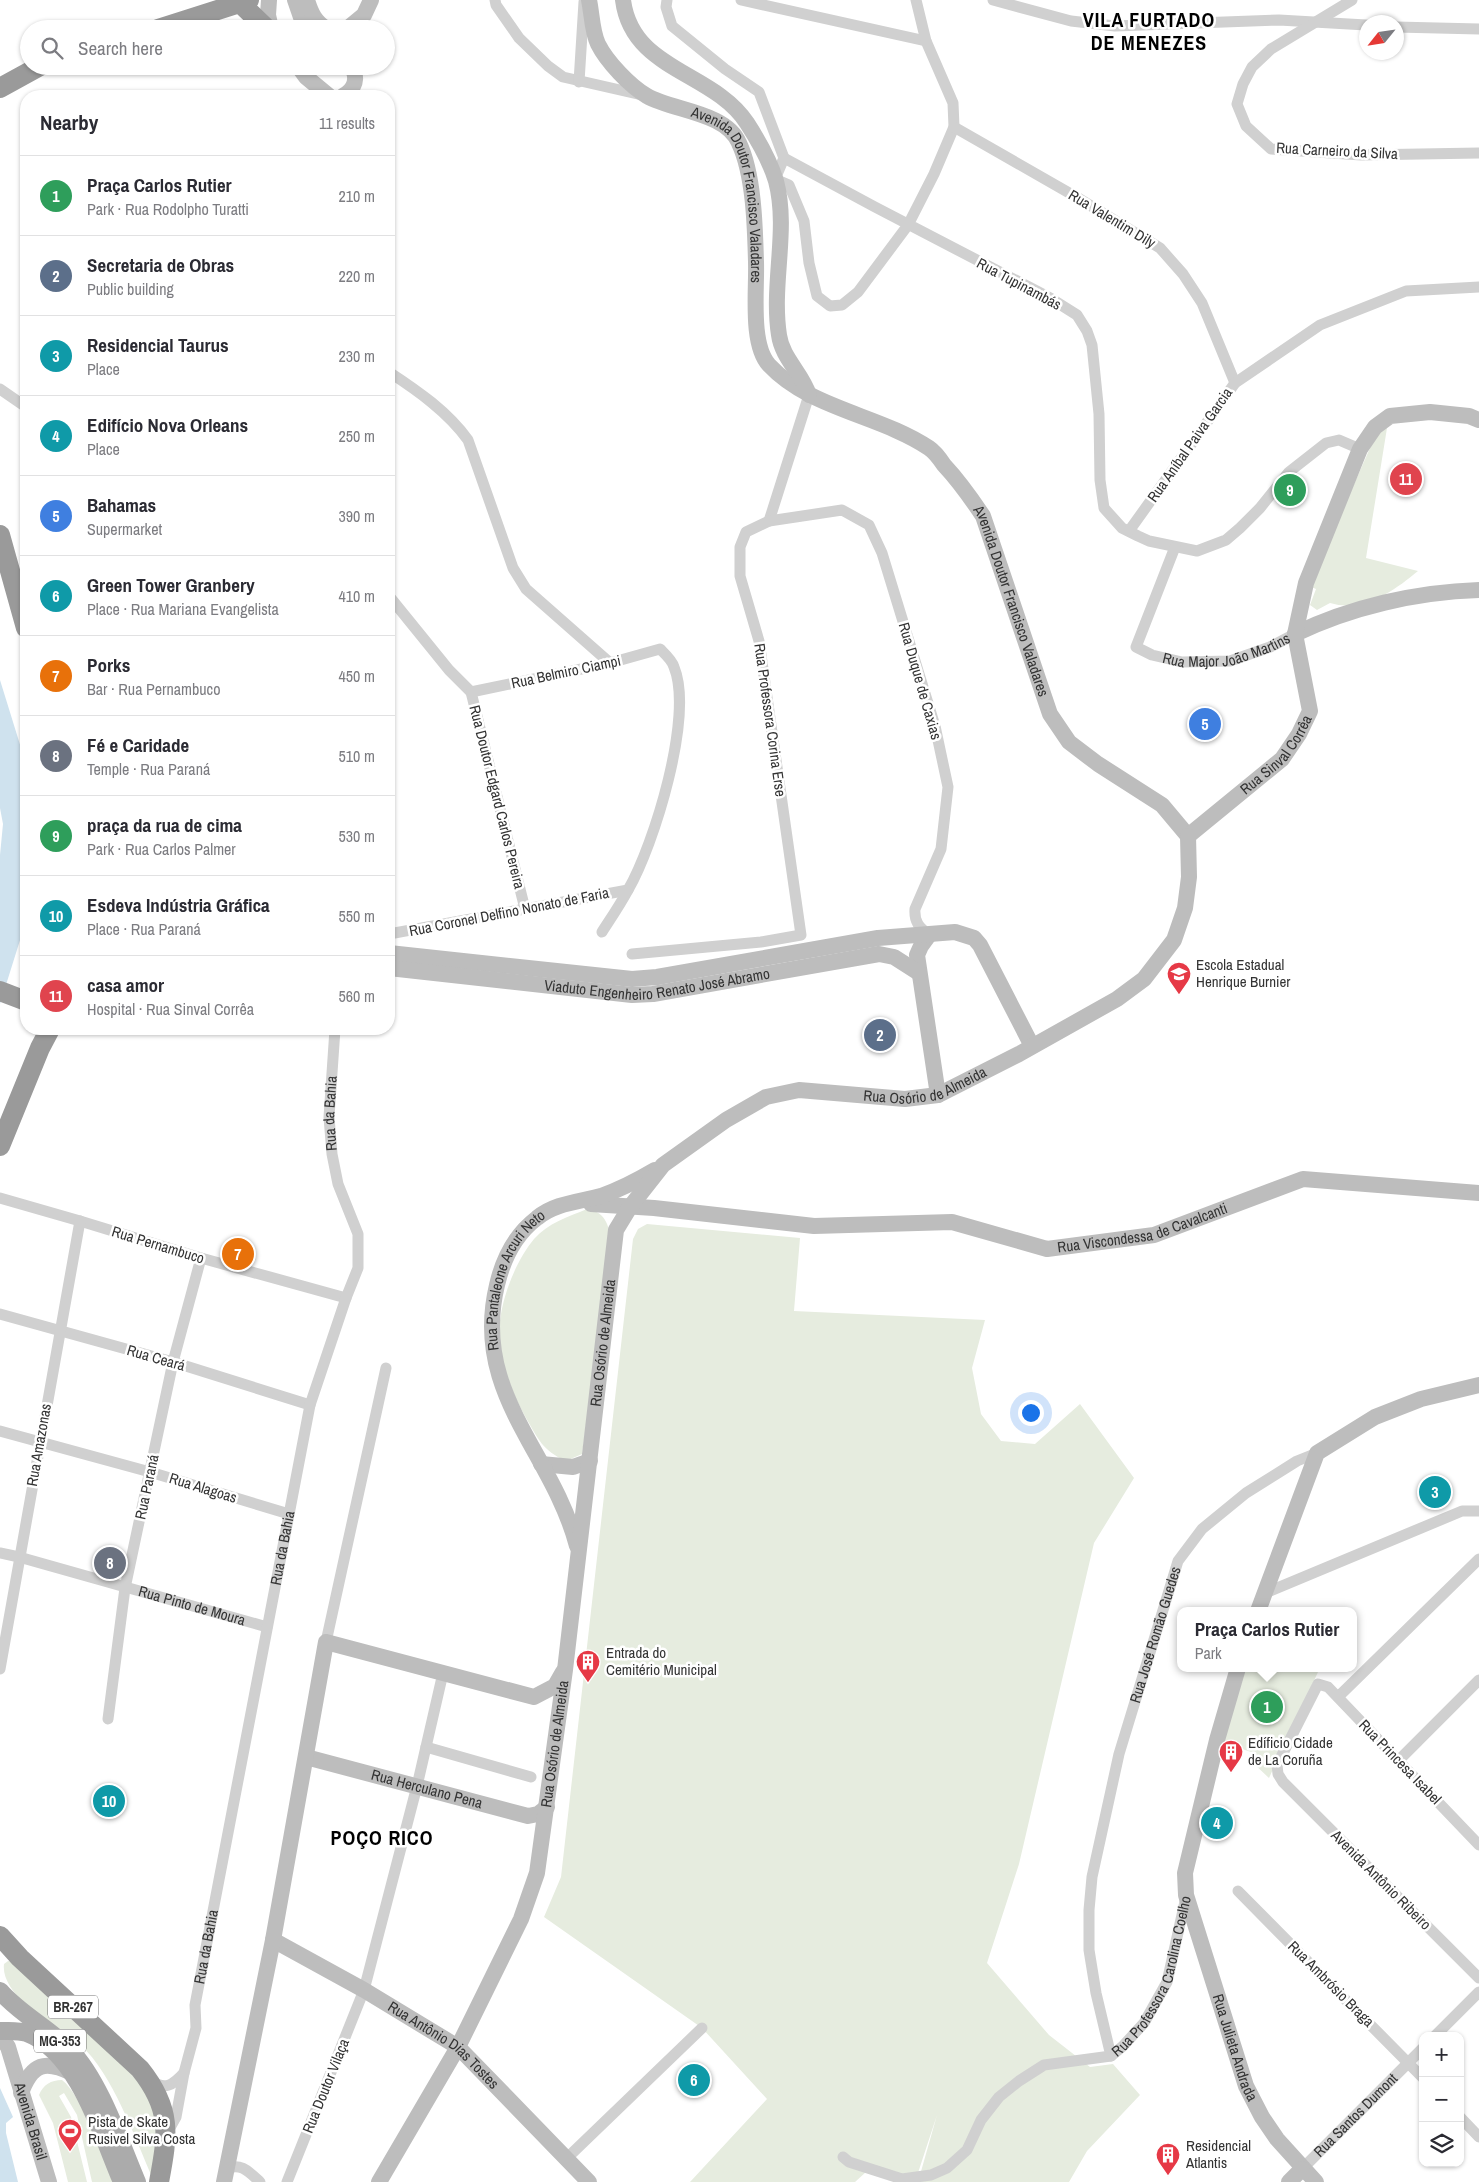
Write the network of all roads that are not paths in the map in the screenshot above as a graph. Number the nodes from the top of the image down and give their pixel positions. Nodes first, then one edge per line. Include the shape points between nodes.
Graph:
1 (269, 0) edge
2 (295, 0) edge
3 (307, 0) edge
4 (371, 0) edge
5 (495, 0) edge
6 (584, 0) edge
7 (589, 0) edge
8 (623, 0) edge
9 (667, 0) edge
10 (741, 0) edge
11 (916, 0) edge
12 (993, 0) edge
13 (1352, 0) edge
14 (245, 1) edge
15 (186, 20) edge
16 (260, 20) edge
17 (269, 20) edge
18 (302, 20) edge
19 (316, 20) edge
20 (359, 20) edge
21 (1315, 22) junction
22 (1359, 25) edge
23 (1404, 27) edge
24 (1479, 29) edge
25 (926, 41) junction
26 (24, 75) edge
27 (305, 75) edge
28 (355, 75) edge
29 (579, 82) junction
30 (0, 88) edge
31 (322, 90) edge
32 (351, 90) edge
33 (647, 96) junction
34 (954, 127) junction
35 (1479, 153) edge
36 (784, 158) junction
37 (776, 180) junction
38 (751, 188) junction
39 (908, 225) junction
40 (756, 249) junction
41 (778, 275) junction
42 (1479, 287) edge
43 (395, 376) edge
44 (1235, 383) junction
45 (0, 389) edge
46 (809, 395) junction
47 (20, 403) edge
48 (1479, 420) edge
49 (1360, 449) junction
50 (769, 522) junction
51 (1126, 529) junction
52 (0, 535) edge
53 (1175, 547) junction
54 (1479, 590) edge
55 (1302, 602) junction
56 (395, 603) edge
57 (20, 607) edge
58 (1325, 621) junction
59 (1295, 634) junction
60 (610, 663) junction
61 (471, 692) junction
62 (1188, 836) junction
63 (628, 890) junction
64 (525, 909) junction
65 (602, 932) dead end
66 (395, 933) edge
67 (929, 935) junction
68 (879, 946) junction
69 (395, 954) edge
70 (632, 954) dead end
71 (395, 968) edge
72 (467, 970) junction
73 (919, 973) junction
74 (0, 991) edge
75 (20, 999) edge
76 (335, 1035) edge
77 (41, 1039) edge
78 (1032, 1046) junction
79 (938, 1095) junction
80 (0, 1146) edge
81 (663, 1165) junction
82 (1479, 1193) edge
83 (0, 1198) edge
84 (585, 1202) junction
85 (630, 1206) junction
86 (654, 1208) junction
87 (80, 1220) junction
88 (615, 1236) junction
89 (201, 1258) junction
90 (346, 1298) junction
91 (0, 1314) edge
92 (60, 1330) junction
93 (173, 1362) junction
94 (386, 1368) dead end
95 (1479, 1384) edge
96 (310, 1405) junction
97 (0, 1431) edge
98 (39, 1442) junction
99 (1317, 1453) junction
100 (590, 1461) junction
101 (541, 1464) junction
102 (150, 1472) junction
103 (1479, 1511) edge
104 (289, 1514) junction
105 (578, 1552) junction
106 (0, 1553) edge
107 (19, 1557) junction
108 (1479, 1559) edge
109 (125, 1588) junction
110 (1265, 1593) junction
111 (1260, 1607) edge
112 (267, 1627) junction
113 (326, 1642) junction
114 (0, 1669) edge
115 (565, 1670) junction
116 (1237, 1672) edge
117 (443, 1673) junction
118 (1479, 1680) edge
119 (534, 1697) junction
120 (1338, 1697) junction
121 (108, 1719) dead end
122 (556, 1734) junction
123 (426, 1747) junction
124 (306, 1757) junction
125 (1399, 1760) junction
126 (531, 1777) dead end
127 (1282, 1782) joint
128 (417, 1786) junction
129 (547, 1807) junction
130 (1479, 1845) edge
131 (1238, 1891) dead end
132 (1186, 1895) junction
133 (0, 1936) edge
134 (273, 1940) junction
135 (1479, 1978) edge
136 (364, 1990) junction
137 (0, 1991) edge
138 (1479, 1992) edge
139 (702, 2028) dead end
140 (0, 2031) edge
141 (1439, 2032) edge
142 (0, 2035) edge
143 (458, 2047) junction
144 (1419, 2052) edge
145 (1110, 2056) junction
146 (1408, 2063) junction
147 (72, 2073) junction
148 (184, 2073) junction
149 (146, 2077) junction
150 (1422, 2077) edge
151 (21, 2093) junction
152 (97, 2106) junction
153 (1464, 2121) edge
154 (1479, 2136) edge
155 (167, 2137) junction
156 (843, 2157) dead end
157 (566, 2159) junction
158 (1302, 2169) junction
159 (225, 2176) edge
160 (49, 2182) edge
161 (122, 2182) edge
162 (137, 2182) edge
163 (159, 2182) edge
164 (260, 2182) edge
165 (287, 2182) edge
166 (379, 2182) edge
167 (589, 2182) edge
168 (1289, 2182) edge
169 (1316, 2182) edge

1 - 17 main road
2 - 18 main road
3 - 19 main road
4 - 20 main road
5 - 29 street via 519,38 540,59 563,78
6 - 29 street
7 - 33 main road, Avenida Doutor Francisco Valadares via 598,43 615,69
8 - 37 main road, Avenida Doutor Francisco Valadares via 625,17 640,42 666,63 720,95 746,121
9 - 36 street via 672,26 759,92
10 - 25 street
11 - 25 street
12 - 21 street via 1071,21 1116,26 1279,20
13 - 21 street, Rua Carneiro da Silva
14 - 15 highway
14 - 16 highway
21 - 22 street
21 - 35 street, Rua Carneiro da Silva via 1271,49 1252,67 1243,84 1237,104 1246,126 1271,149 1361,155
23 - 24 street
25 - 34 street via 953,103
26 - 30 highway
27 - 31 main road
28 - 32 main road via 356,81
29 - 33 street
33 - 38 main road, Avenida Doutor Francisco Valadares via 728,128 739,142
34 - 39 street
34 - 44 street, Rua Valentim Dily via 1160,248 1202,303
36 - 37 street
36 - 39 street, Rua Tupinambás
37 - 38 main road
37 - 39 street via 789,185 804,221 816,296 830,306 842,305 858,292
37 - 41 main road, Avenida Doutor Francisco Valadares via 780,208
38 - 40 main road, Avenida Doutor Francisco Valadares
39 - 51 street, Rua Tupinambás via 1077,315 1092,345 1104,508
40 - 41 main road via 768,256
40 - 46 main road, Avenida Doutor Francisco Valadares via 756,333 767,364 787,382
41 - 46 main road, Avenida Doutor Francisco Valadares via 777,318 781,346 804,381
42 - 44 street, Rua Aníbal Paiva Garcia via 1406,291 1320,325
43 - 60 street via 456,423 468,440 513,568 526,589
44 - 51 street, Rua Aníbal Paiva Garcia
45 - 47 street
46 - 50 street
46 - 62 main road, Avenida Doutor Francisco Valadares via 883,424 930,448 954,475 982,516 1050,714 1069,742 1162,805
48 - 49 main road, Rua Sinval Corrêa via 1430,412 1390,416 1375,427
49 - 53 street via 1338,440 1326,443 1289,472 1260,508 1226,540 1197,551
49 - 55 main road, Rua Sinval Corrêa via 1306,583
50 - 67 street, Rua Duque de Caxias via 842,510 869,525 882,553 935,726 948,787 941,849 914,916
50 - 70 street, Rua Professora Corina Erse via 746,532 740,547 740,576 759,641 801,935
51 - 53 street via 1149,541
52 - 57 highway
53 - 59 street, Rua Major João Martins via 1136,647 1152,655 1182,662 1230,661
54 - 58 main road, Rua Major João Martins via 1430,594
55 - 58 main road via 1310,613
55 - 59 main road, Rua Sinval Corrêa
56 - 61 street, Rua Doutor Edgard Carlos Pereira
58 - 59 main road, Rua Major João Martins
59 - 62 main road, Rua Sinval Corrêa via 1310,711 1299,734 1282,758
60 - 61 street, Rua Belmiro Ciampi
60 - 63 street, Rua Belmiro Ciampi via 660,649 674,666 679,693 678,737 670,775 654,827
61 - 64 street, Rua Doutor Edgard Carlos Pereira
62 - 78 main road, Rua Osório de Almeida via 1189,877 1185,908 1174,940 1166,952 1144,979 1116,999
63 - 64 street, Rua Coronel Delfino Nonato de Faria
63 - 65 street
64 - 66 street, Rua Coronel Delfino Nonato de Faria
67 - 68 main road
67 - 73 main road via 920,946
67 - 78 main road via 955,932 974,938
68 - 72 main road, Viaduto Engenheiro Renato José Abramo via 737,978 632,996
68 - 73 main road, Viaduto Engenheiro Renato José Abramo
69 - 72 main road, Viaduto Engenheiro Renato José Abramo
71 - 72 main road, Viaduto Engenheiro Renato José Abramo
73 - 79 main road
74 - 75 highway
76 - 90 street, Rua da Bahia via 329,1117 332,1154 338,1184 358,1234 358,1268
77 - 80 highway
78 - 79 main road, Rua Osório de Almeida
79 - 81 main road, Rua Osório de Almeida via 905,1099 799,1090 766,1097 726,1120
81 - 84 main road, Rua Pantaleone Arcuri Neto via 613,1192
81 - 85 main road, Rua Osório de Almeida
82 - 86 main road, Rua Viscondessa de Cavalcanti via 1303,1180 1154,1235 1047,1249 952,1222 814,1226
83 - 87 street, Rua Pernambuco
84 - 85 main road, Rua Viscondessa de Cavalcanti
84 - 88 main road via 608,1212
84 - 101 main road, Rua Pantaleone Arcuri Neto via 553,1208 537,1217 506,1256 495,1291 492,1314 497,1371 514,1416
85 - 86 main road, Rua Viscondessa de Cavalcanti
85 - 88 main road, Rua Osório de Almeida
86 - 88 main road via 641,1212 621,1226
87 - 89 street, Rua Pernambuco
87 - 92 street, Rua Amazonas
88 - 100 main road, Rua Osório de Almeida
89 - 90 street, Rua Pernambuco
89 - 93 street, Rua Paraná
90 - 96 street, Rua da Bahia
91 - 92 street, Rua Ceará
92 - 93 street, Rua Ceará
92 - 98 street, Rua Amazonas
93 - 96 street, Rua Ceará
93 - 102 street, Rua Paraná
94 - 113 street
95 - 99 main road, Rua José Romão Guedes via 1421,1399 1375,1417
96 - 104 street, Rua da Bahia
97 - 98 street, Rua Alagoas
98 - 102 street, Rua Alagoas
98 - 107 street, Rua Amazonas
99 - 110 main road
99 - 145 street, Rua José Romão Guedes via 1297,1461 1246,1493 1202,1529 1178,1561 1120,1754 1092,1877 1089,1950
100 - 101 main road via 573,1467
100 - 105 main road, Rua Osório de Almeida
101 - 105 main road, Rua Pantaleone Arcuri Neto via 573,1530
102 - 104 street, Rua Alagoas
102 - 109 street, Rua Paraná
103 - 110 street via 1462,1511
104 - 112 street, Rua da Bahia
105 - 115 main road, Rua Osório de Almeida
106 - 107 street, Rua Pinto de Moura
107 - 109 street, Rua Pinto de Moura
107 - 114 street, Rua Amazonas
108 - 120 street
109 - 112 street, Rua Pinto de Moura
109 - 121 street, Rua Paraná
110 - 111 main road
112 - 148 street, Rua da Bahia via 195,2005 196,2028
113 - 117 main road
113 - 124 main road
115 - 119 main road via 555,1686
115 - 122 main road, Rua Osório de Almeida
116 - 132 main road, Rua Professora Carolina Coelho via 1185,1873
117 - 119 main road
117 - 123 street, Rua Doutor Vilaça
118 - 125 street
119 - 122 main road via 549,1712
120 - 125 street, Rua Princesa Isabel
120 - 127 street, Rua Princesa Isabel via 1328,1687 1318,1684 1277,1765
122 - 129 main road, Rua Osório de Almeida
123 - 126 street
123 - 128 street, Rua Doutor Vilaça
124 - 128 main road, Rua Herculano Pena
124 - 134 main road
125 - 130 street, Rua Princesa Isabel
127 - 135 street, Avenida Antônio Ribeiro
128 - 129 main road, Rua Herculano Pena via 528,1816
128 - 136 street, Rua Doutor Vilaça
129 - 143 main road, Rua Osório de Almeida via 537,1873 521,1919
131 - 146 street, Rua Ambrósio Braga
132 - 145 street, Rua Professora Carolina Coelho via 1167,1982 1144,2023 1124,2046
132 - 158 main road, Rua Julieta Andrada via 1246,2086 1262,2118
133 - 149 highway, BR-267
134 - 136 main road, Rua Antônio Dias Tostes
134 - 159 main road
136 - 143 main road, Rua Antônio Dias Tostes
136 - 165 street, Rua Doutor Vilaça
137 - 152 main road, MG-353 via 76,2056 86,2070
138 - 141 street
139 - 157 street
140 - 147 main road via 20,2031 38,2039 53,2049
142 - 151 main road, Avenida Brasil via 8,2047
143 - 157 main road, Rua Antônio Dias Tostes
143 - 166 main road, Rua Osório de Almeida
144 - 146 street, Rua Santos Dumont
145 - 156 street, Rua Professora Carolina Coelho via 1044,2065 1019,2081 999,2097 981,2120 967,2150 947,2168 931,2175 902,2179 849,2162
146 - 150 street, Rua Ambrósio Braga
146 - 158 street, Rua Santos Dumont
147 - 151 main road via 51,2064 43,2065 30,2074
147 - 152 main road
148 - 149 street via 169,2086 157,2085
148 - 155 street, Rua da Bahia via 176,2117
149 - 155 highway, BR-267 via 160,2102
151 - 160 main road, Avenida Brasil
152 - 161 main road
152 - 162 main road, MG-353
153 - 154 street
155 - 163 highway, Rua da Bahia / BR-267
157 - 167 main road, Rua Antônio Dias Tostes
158 - 168 main road, Rua Santos Dumont
158 - 169 main road, Rua Julieta Andrada
159 - 164 street via 237,2166

